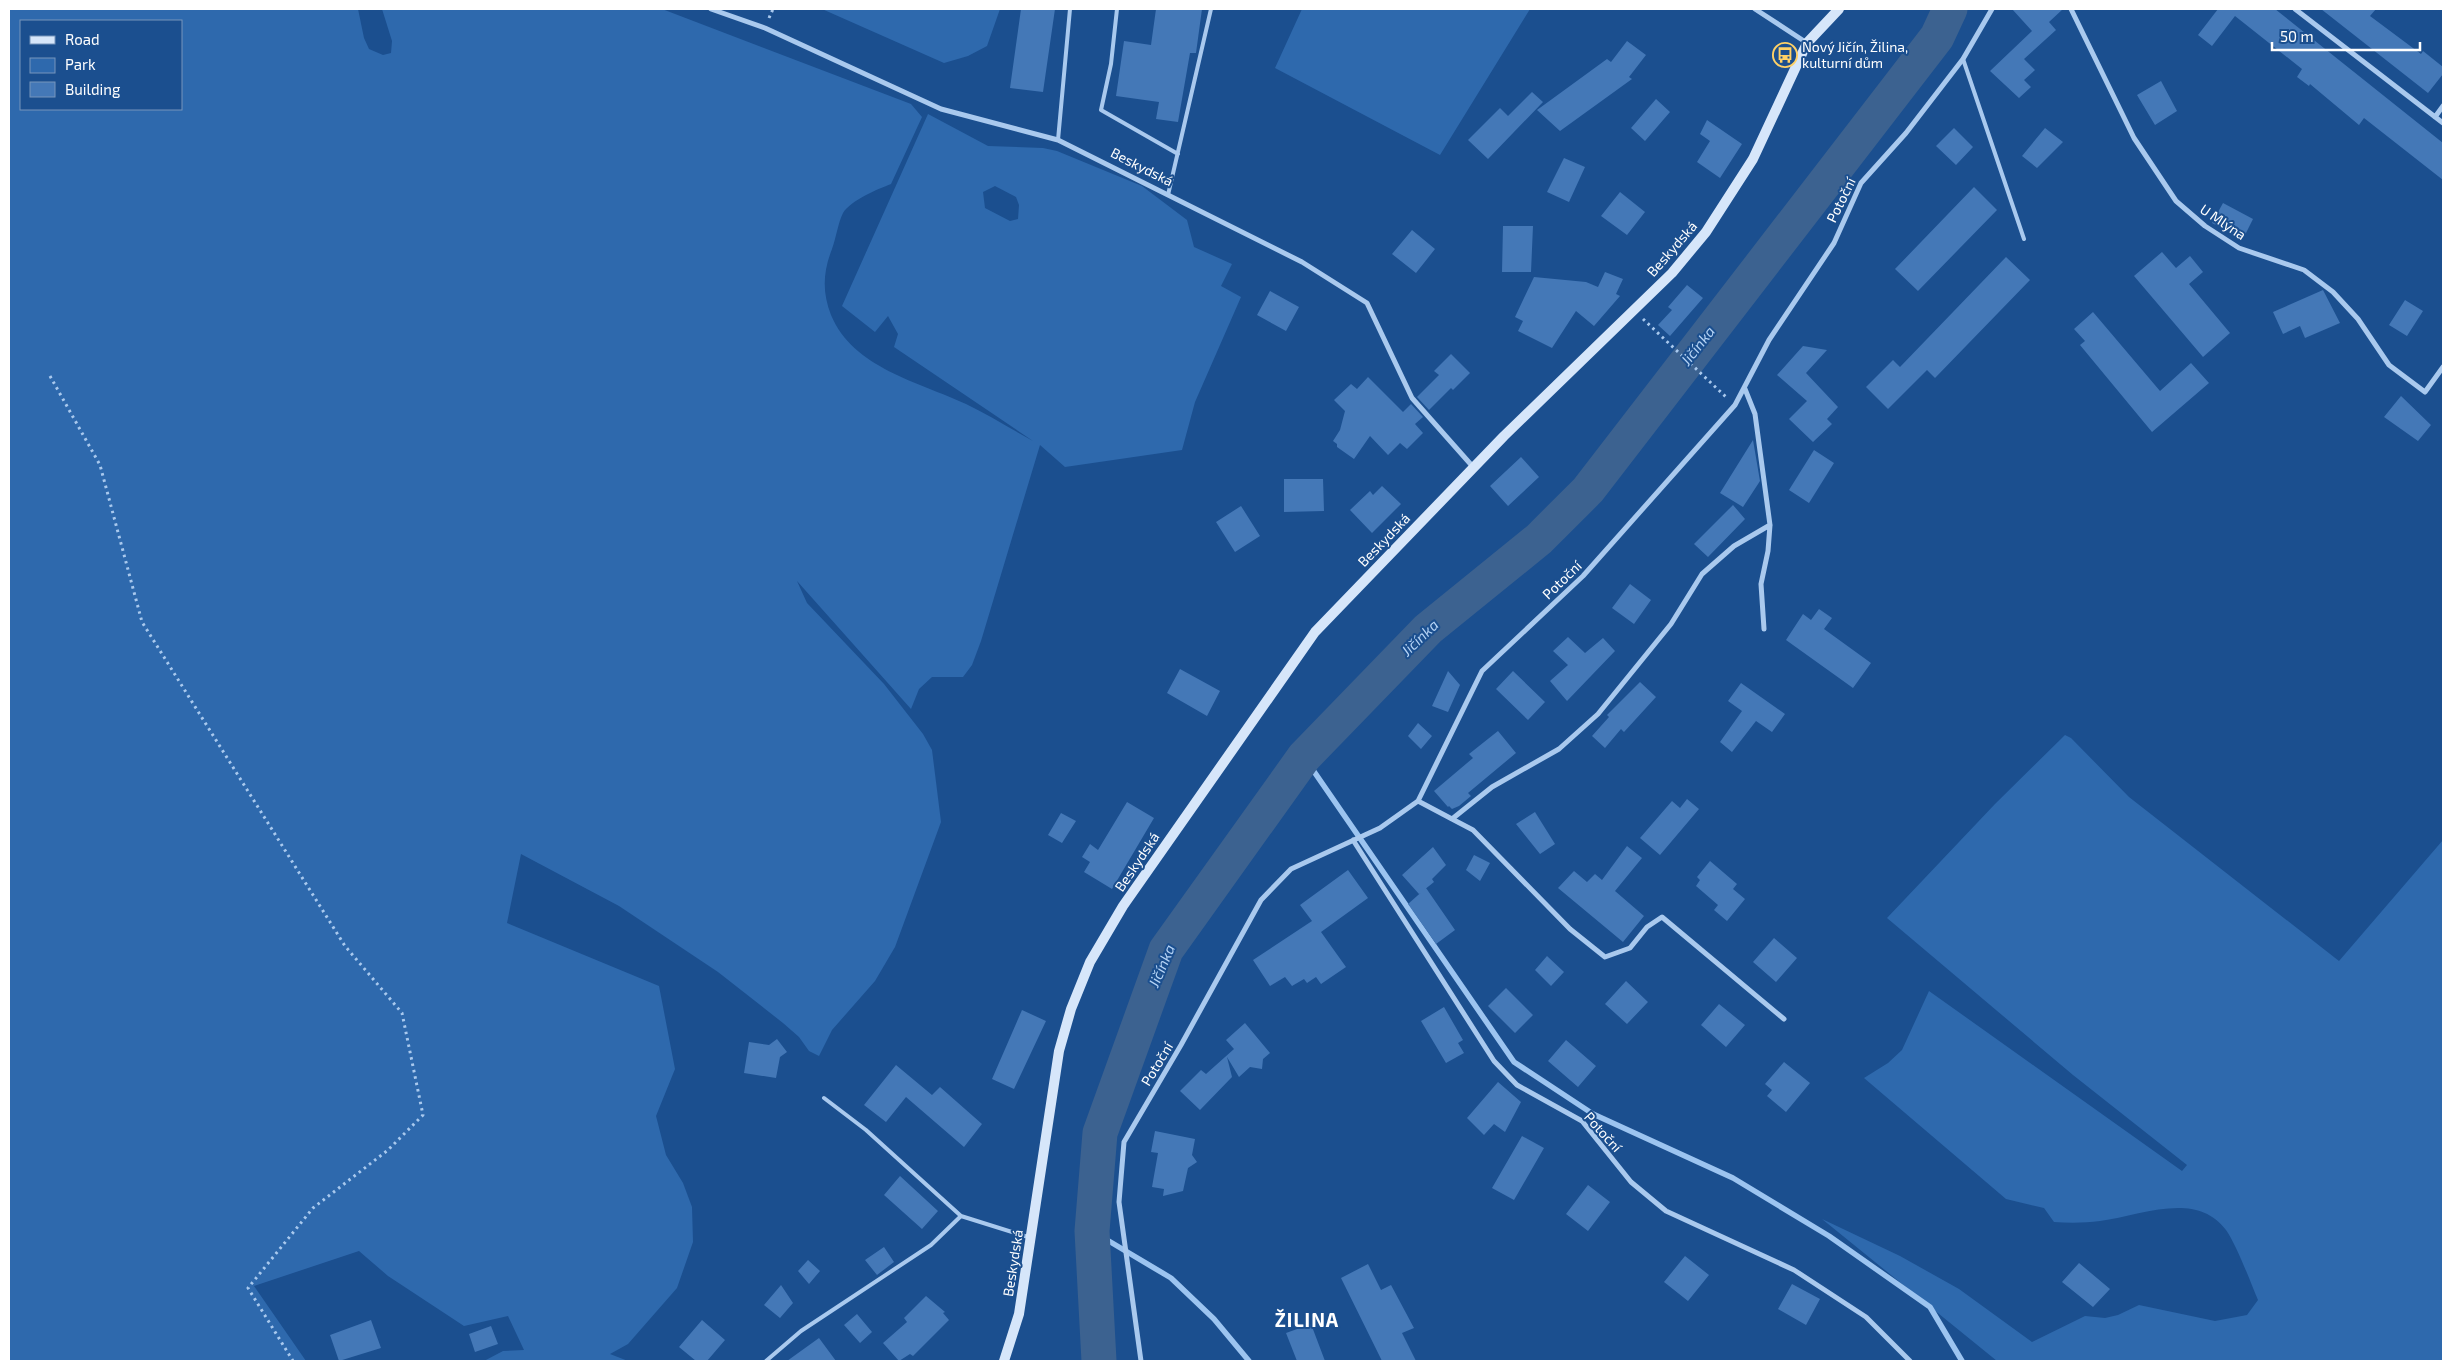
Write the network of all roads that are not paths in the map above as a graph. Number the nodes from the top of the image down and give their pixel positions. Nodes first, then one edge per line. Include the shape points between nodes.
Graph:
1 (711, 9) edge
2 (1070, 9) edge
3 (1117, 9) edge
4 (1211, 9) edge
5 (1755, 9) edge
6 (1839, 9) edge
7 (1992, 9) edge
8 (2070, 9) edge
9 (2295, 9) edge
10 (1807, 43) junction
11 (1963, 58) junction
12 (2443, 106) edge
13 (2435, 117) junction
14 (2443, 123) edge
15 (1058, 140) junction
16 (1178, 154) junction
17 (1168, 195) junction
18 (2024, 239) dead end
19 (2443, 367) edge
20 (1745, 389) junction
21 (1474, 468) junction
22 (1770, 525) junction
23 (1764, 629) dead end
24 (1418, 800) junction
25 (1452, 819) junction
26 (1353, 840) junction
27 (1784, 1019) dead end
28 (824, 1098) dead end
29 (961, 1216) junction
30 (1031, 1238) junction
31 (766, 1361) edge
32 (1004, 1361) edge
33 (1141, 1361) edge
34 (1910, 1361) edge

1 - 15 street, Beskydská via 765,28 941,109
2 - 15 lane
3 - 16 lane via 1111,64 1101,110
4 - 16 lane
5 - 10 street
6 - 10 street, Beskydská
7 - 11 street, Potoční
8 - 19 street, U Mlýna via 2134,138 2176,201 2205,226 2239,248 2311,275 2333,292 2358,320 2389,365 2425,392
9 - 13 street
10 - 21 street, Beskydská via 1753,159 1706,232 1672,273
11 - 18 lane
11 - 20 street, Potoční via 1906,133 1861,182 1834,243 1769,340
12 - 13 street
13 - 14 street
15 - 17 street, Beskydská
16 - 17 lane
17 - 21 street, Beskydská via 1302,262 1367,303 1412,398
20 - 22 street via 1755,414
20 - 24 street, Potoční via 1736,405 1583,576 1482,671
21 - 30 street, Beskydská via 1315,632 1124,906 1090,962 1059,1051
22 - 23 street via 1761,584
22 - 25 street via 1734,546 1702,574 1671,624 1598,714 1559,749 1492,786
24 - 25 street
24 - 26 street, Potoční via 1380,828
25 - 27 street via 1473,830 1570,929 1605,957 1630,948 1647,927 1662,917
26 - 33 street, Potoční via 1291,869 1261,900 1124,1142 1119,1202
26 - 34 street, Potoční via 1494,1061 1517,1085 1582,1121 1631,1182 1666,1211 1794,1270 1866,1317
28 - 29 lane via 866,1130
29 - 30 lane
29 - 31 lane via 931,1245 801,1330
30 - 32 street, Beskydská via 1019,1314

